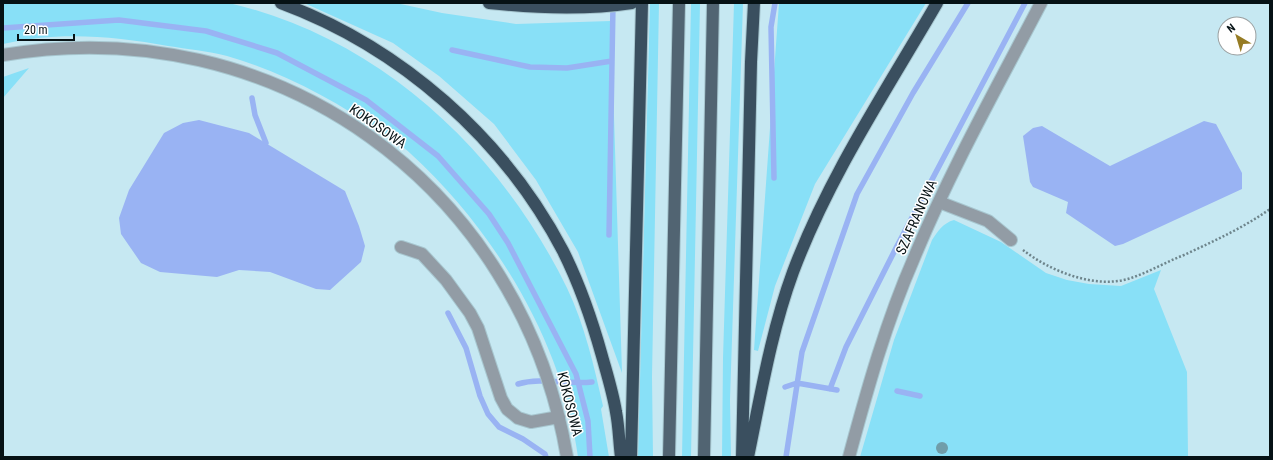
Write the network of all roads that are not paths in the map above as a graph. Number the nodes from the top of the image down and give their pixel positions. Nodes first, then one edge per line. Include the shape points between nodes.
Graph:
1 (281, 3) edge
2 (489, 3) edge
3 (632, 3) edge
4 (642, 3) edge
5 (679, 3) edge
6 (713, 3) edge
7 (754, 3) edge
8 (937, 3) edge
9 (1041, 3) edge
10 (3, 55) edge
11 (939, 202) junction
12 (1011, 240) road end
13 (401, 247) dead end
14 (560, 417) junction
15 (567, 457) edge
16 (621, 457) edge
17 (631, 457) edge
18 (669, 457) edge
19 (704, 457) edge
20 (742, 457) edge
21 (748, 457) edge
22 (850, 457) edge

1 - 16 highway via 340,30 404,68 460,116 499,157 529,196 563,252 585,301 616,411
2 - 3 highway via 552,8
4 - 17 highway
5 - 18 main road
6 - 19 main road
7 - 20 highway
8 - 21 highway via 847,156 803,246 775,325
9 - 11 street, SZAFRANOWA
10 - 14 street, KOKOSOWA via 43,49 94,47 142,50 187,58 236,70 281,87 321,106 365,133 396,156 432,189 488,257 513,297 532,336
11 - 12 street via 988,221
11 - 22 street, SZAFRANOWA via 913,259 888,326
13 - 14 street via 422,254 446,280 470,313 478,328 507,409 518,418 531,422
14 - 15 street, KOKOSOWA

